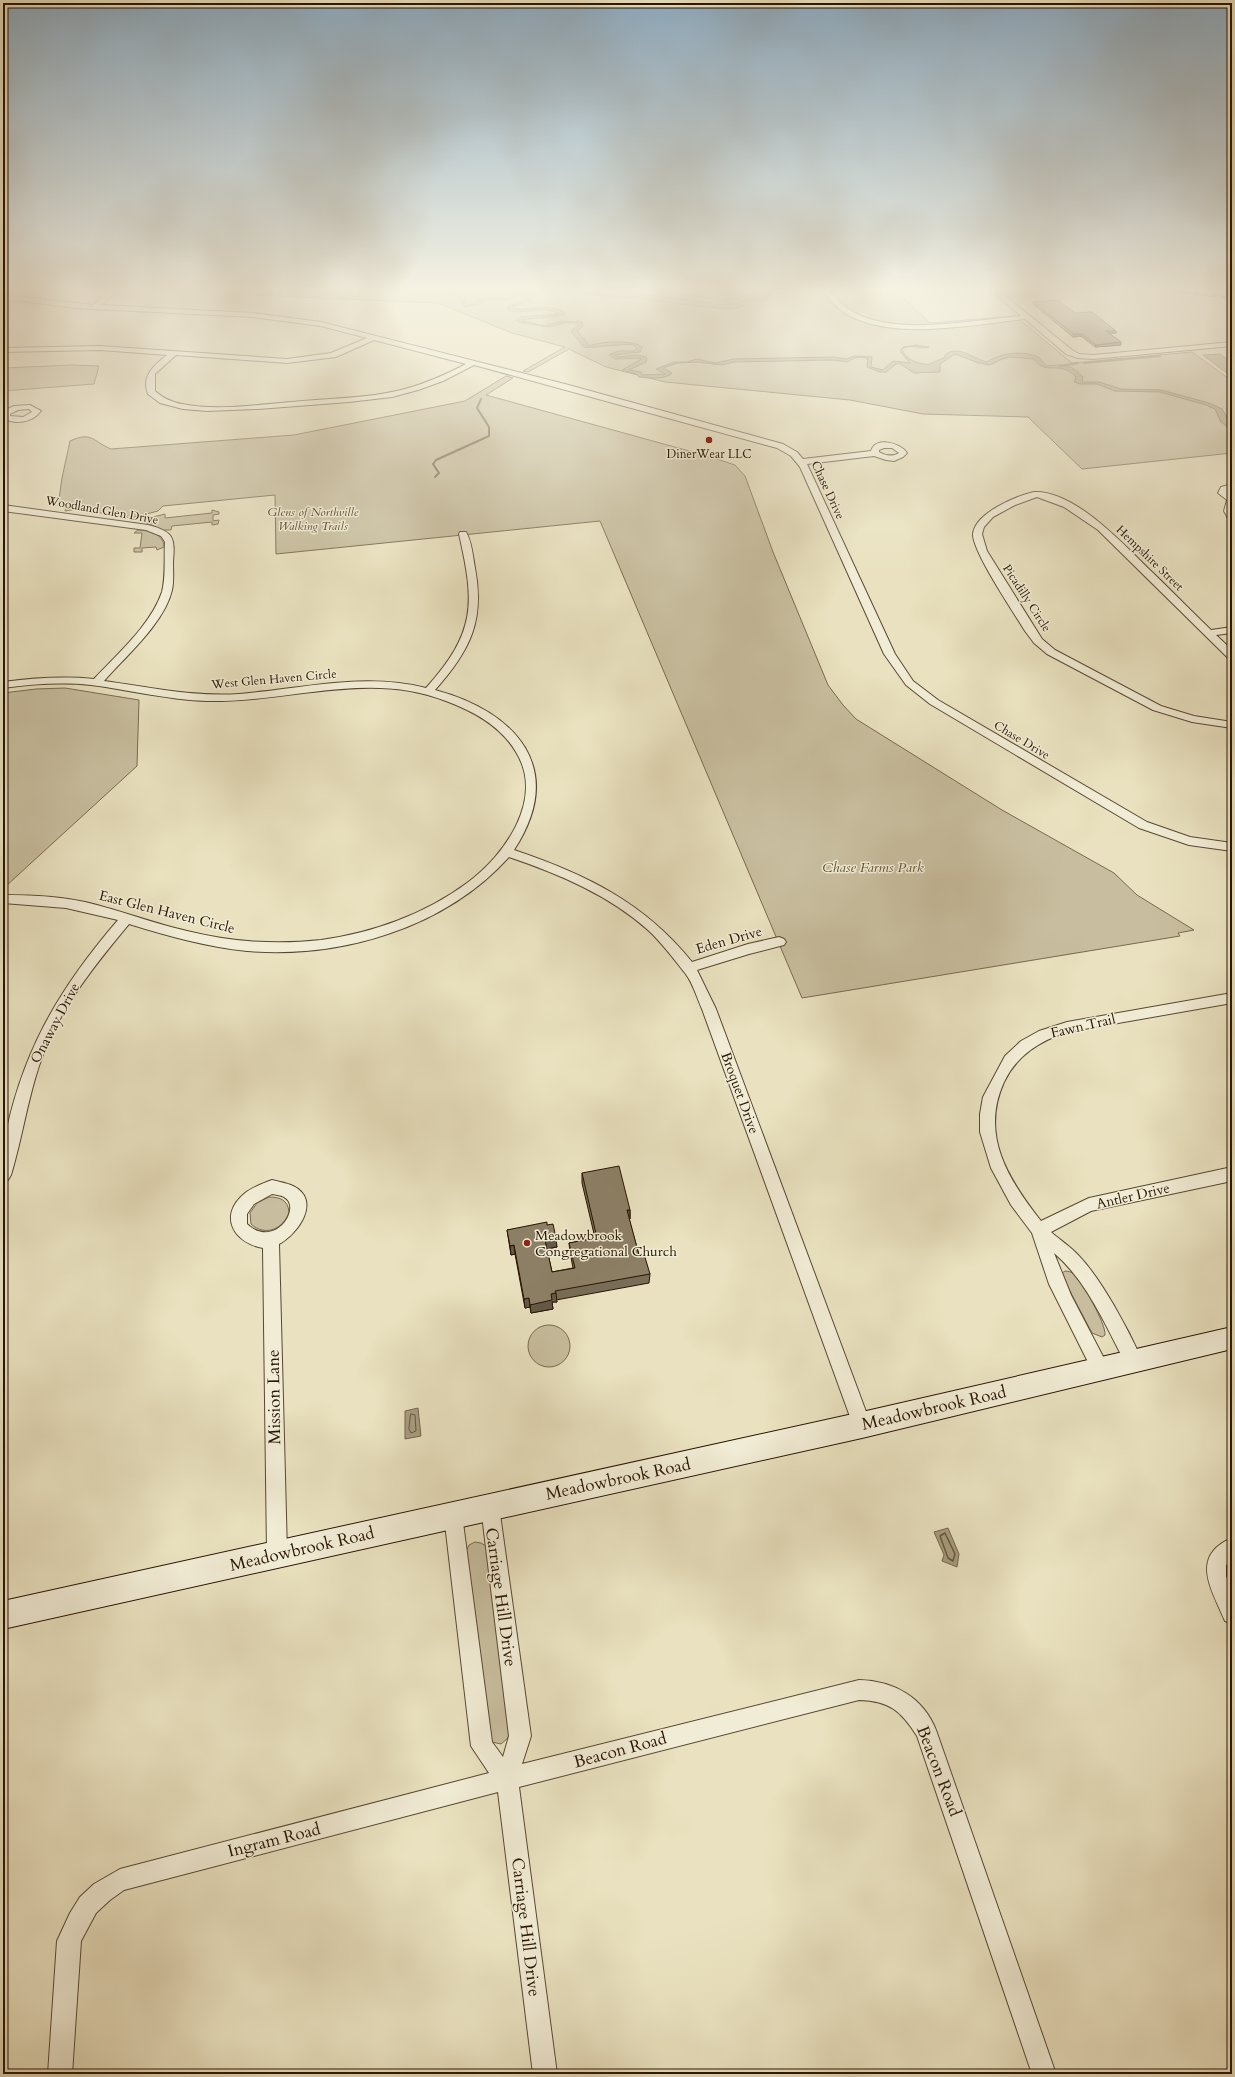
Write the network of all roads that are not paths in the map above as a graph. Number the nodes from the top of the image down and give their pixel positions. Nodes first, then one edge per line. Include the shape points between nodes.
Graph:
1 (150, 386) edge
2 (423, 386) edge
3 (558, 386) edge
4 (875, 453) dead end
5 (801, 462) junction
6 (1232, 487) edge
7 (1039, 495) joint
8 (1232, 499) edge
9 (3, 508) edge
10 (1232, 518) edge
11 (463, 534) dead end
12 (1232, 630) edge
13 (1210, 633) junction
14 (1232, 656) edge
15 (96, 683) junction
16 (3, 685) edge
17 (428, 691) junction
18 (1232, 725) edge
19 (1232, 847) edge
20 (508, 852) junction
21 (3, 899) edge
22 (127, 918) junction
23 (779, 942) dead end
24 (688, 968) junction
25 (1232, 998) edge
26 (1232, 1174) edge
27 (3, 1175) edge
28 (1039, 1230) junction
29 (270, 1239) dead end
30 (1232, 1338) edge
31 (1133, 1360) junction
32 (1100, 1368) junction
33 (862, 1425) junction
34 (490, 1507) junction
35 (453, 1515) junction
36 (1232, 1548) edge
37 (277, 1554) junction
38 (1232, 1614) edge
39 (3, 1615) edge
40 (507, 1780) junction
41 (60, 2074) edge
42 (545, 2074) edge
43 (1044, 2074) edge

1 - 2 street via 152,392 171,403 211,409 378,397
3 - 5 street, Chase Drive via 771,443 788,450
4 - 5 street
5 - 19 street, Chase Drive via 884,643 899,672 909,683 934,702 1143,825 1181,839
6 - 8 street via 1224,489 1222,493
7 - 13 street, Hempshire Street via 1051,498 1092,520
7 - 18 street, Picadilly Circle via 1026,497 993,513 982,522 977,538 982,551 1035,637 1060,657 1158,708 1192,719
8 - 10 street via 1228,513
9 - 15 street, Woodland Glen Drive via 154,530 164,534 170,542 167,590 155,616
11 - 17 street via 474,588 473,619 466,639 452,663
12 - 13 street
13 - 14 street, Hempshire Street
15 - 16 street, West Glen Haven Circle via 46,680
15 - 17 street, West Glen Haven Circle via 168,695 209,698 249,697 329,686 366,684
17 - 20 street, East Glen Haven Circle via 460,702 488,718 508,733 526,759 531,782 530,802 523,824
20 - 22 street, East Glen Haven Circle via 474,885 422,915 371,934 326,944 277,948 239,946 200,939
20 - 24 street, Broquet Drive via 572,874 625,905 660,935
21 - 22 street, East Glen Haven Circle via 62,903
22 - 27 street, Onaway Drive via 84,970 40,1046 26,1086
23 - 24 street, Eden Drive
24 - 33 street, Broquet Drive via 709,1009
25 - 28 street, Fawn Trail via 1067,1027 1038,1037 1023,1047 1006,1065 990,1096 989,1136 1002,1173
26 - 28 street, Antler Drive via 1090,1206
28 - 31 street, Fawn Trail via 1077,1266 1102,1302
28 - 32 street, Fawn Trail via 1053,1277
29 - 37 street, Mission Lane
30 - 31 street, Meadowbrook Road
31 - 32 street, Meadowbrook Road
32 - 33 street, Meadowbrook Road
33 - 34 street, Meadowbrook Road
34 - 35 street, Meadowbrook Road
34 - 40 street, Carriage Hill Drive via 520,1736
35 - 37 street, Meadowbrook Road
35 - 40 street, Carriage Hill Drive via 482,1746
36 - 38 street via 1218,1560 1216,1576
37 - 39 street, Meadowbrook Road
40 - 41 street, Ingram Road via 120,1880 101,1891 86,1907 69,1941
40 - 42 street, Carriage Hill Drive
40 - 43 street, Beacon Road via 859,1690 890,1693 902,1700 916,1714 926,1730

